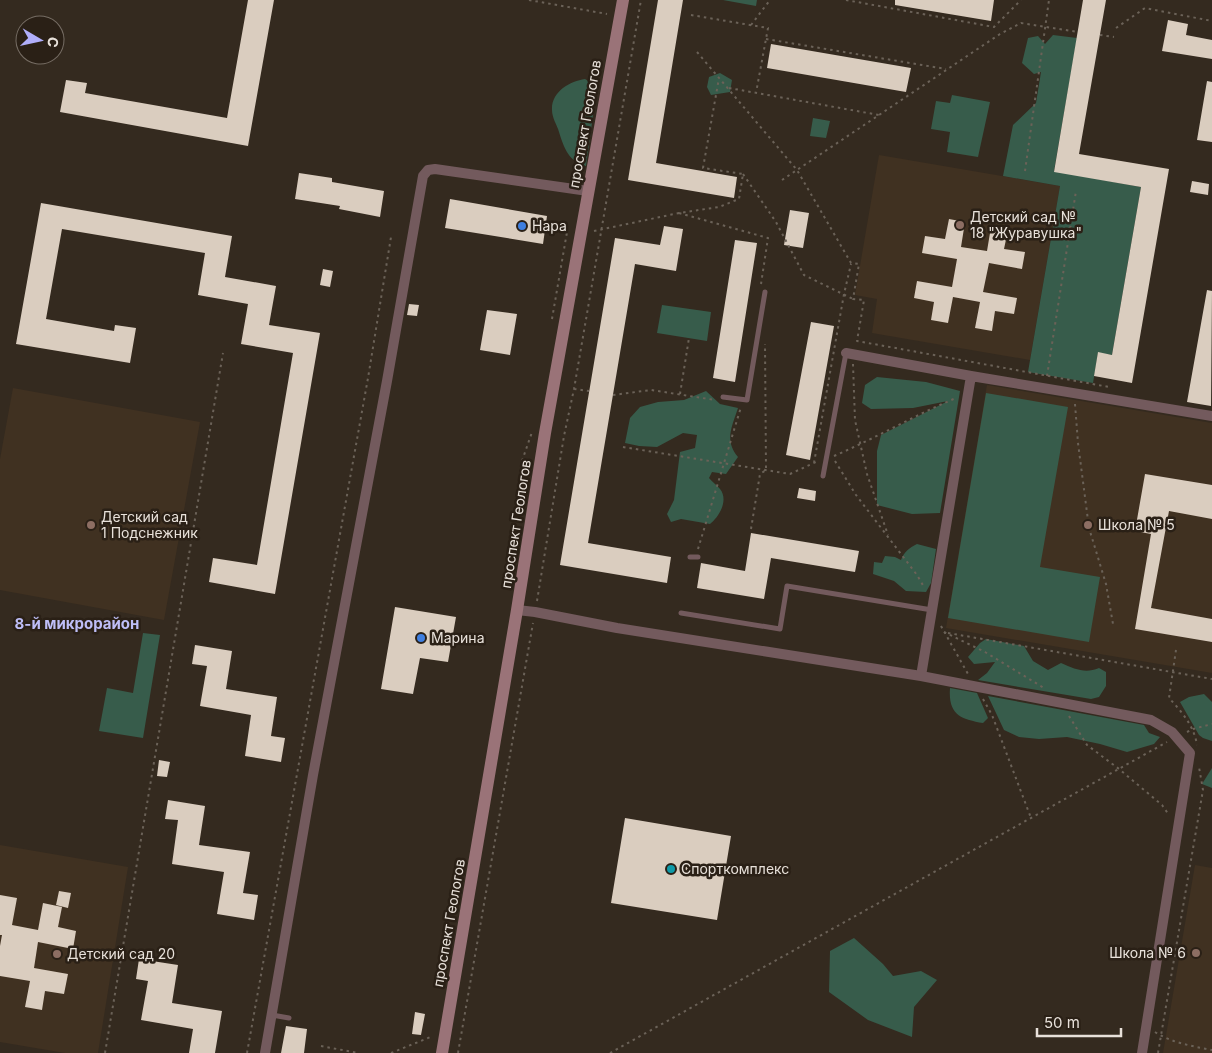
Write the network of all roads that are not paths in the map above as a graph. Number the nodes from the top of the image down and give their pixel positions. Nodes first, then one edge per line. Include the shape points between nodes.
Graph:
1 (623, 0) edge
2 (588, 191) junction
3 (765, 292) dead end
4 (849, 354) joint
5 (970, 376) junction
6 (724, 397) dead end
7 (1212, 416) edge
8 (823, 476) dead end
9 (517, 610) junction
10 (933, 610) junction
11 (681, 613) dead end
12 (921, 676) junction
13 (272, 1016) junction
14 (289, 1018) dead end
15 (266, 1053) edge
16 (442, 1053) edge
17 (1142, 1053) edge

1 - 2 street, проспект Геологов
2 - 9 street, проспект Геологов
2 - 13 street via 435,169 428,170 423,176 312,775
3 - 6 lane via 747,400
4 - 5 street
4 - 8 lane
5 - 7 street
5 - 10 street
9 - 12 street
9 - 16 street, проспект Геологов
10 - 11 lane via 787,586 780,629
10 - 12 street
12 - 17 street via 1151,720 1172,732 1190,753
13 - 14 lane
13 - 15 street

